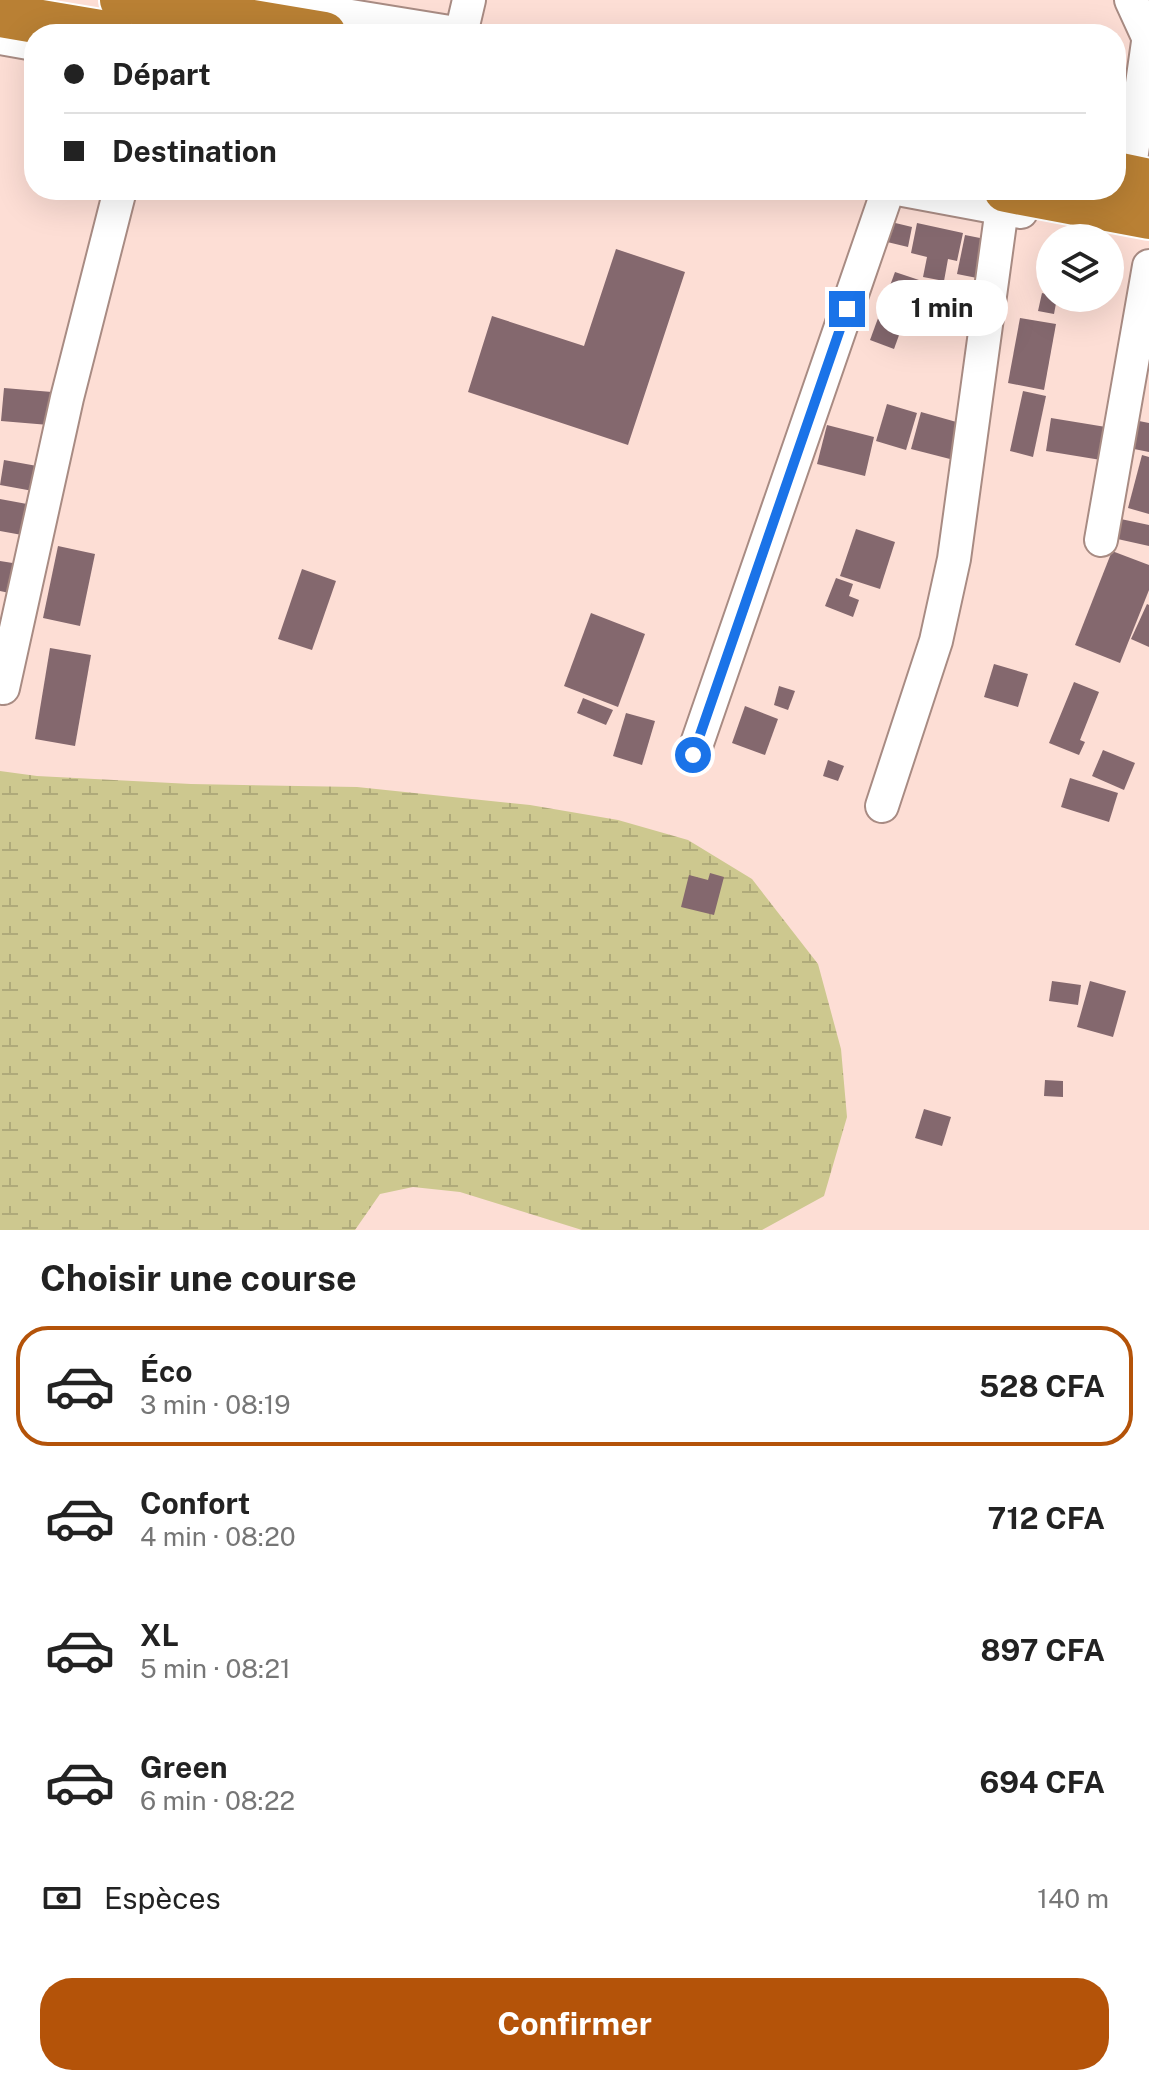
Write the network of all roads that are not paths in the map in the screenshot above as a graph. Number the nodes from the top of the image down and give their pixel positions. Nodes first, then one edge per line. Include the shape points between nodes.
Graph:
1 (122, 0) edge
2 (252, 0) edge
3 (469, 0) edge
4 (1131, 0) edge
5 (0, 15) edge
6 (53, 24) edge
7 (265, 24) edge
8 (400, 24) edge
9 (464, 24) edge
10 (1149, 36) edge
11 (0, 38) edge
12 (24, 42) edge
13 (1132, 163) edge
14 (117, 200) edge
15 (885, 200) edge
16 (1004, 200) edge
17 (1008, 200) edge
18 (1012, 200) edge
19 (1149, 217) edge
20 (1149, 239) edge
21 (1149, 266) edge
22 (1101, 540) dead end
23 (3, 688) dead end
24 (693, 755) dead end
25 (882, 806) dead end

1 - 7 highway
2 - 8 street
3 - 9 street
4 - 10 street
5 - 6 highway
10 - 13 street
11 - 12 street
14 - 23 street
15 - 24 street
16 - 25 street via 954,559 936,641
17 - 20 street
18 - 19 highway
21 - 22 street

